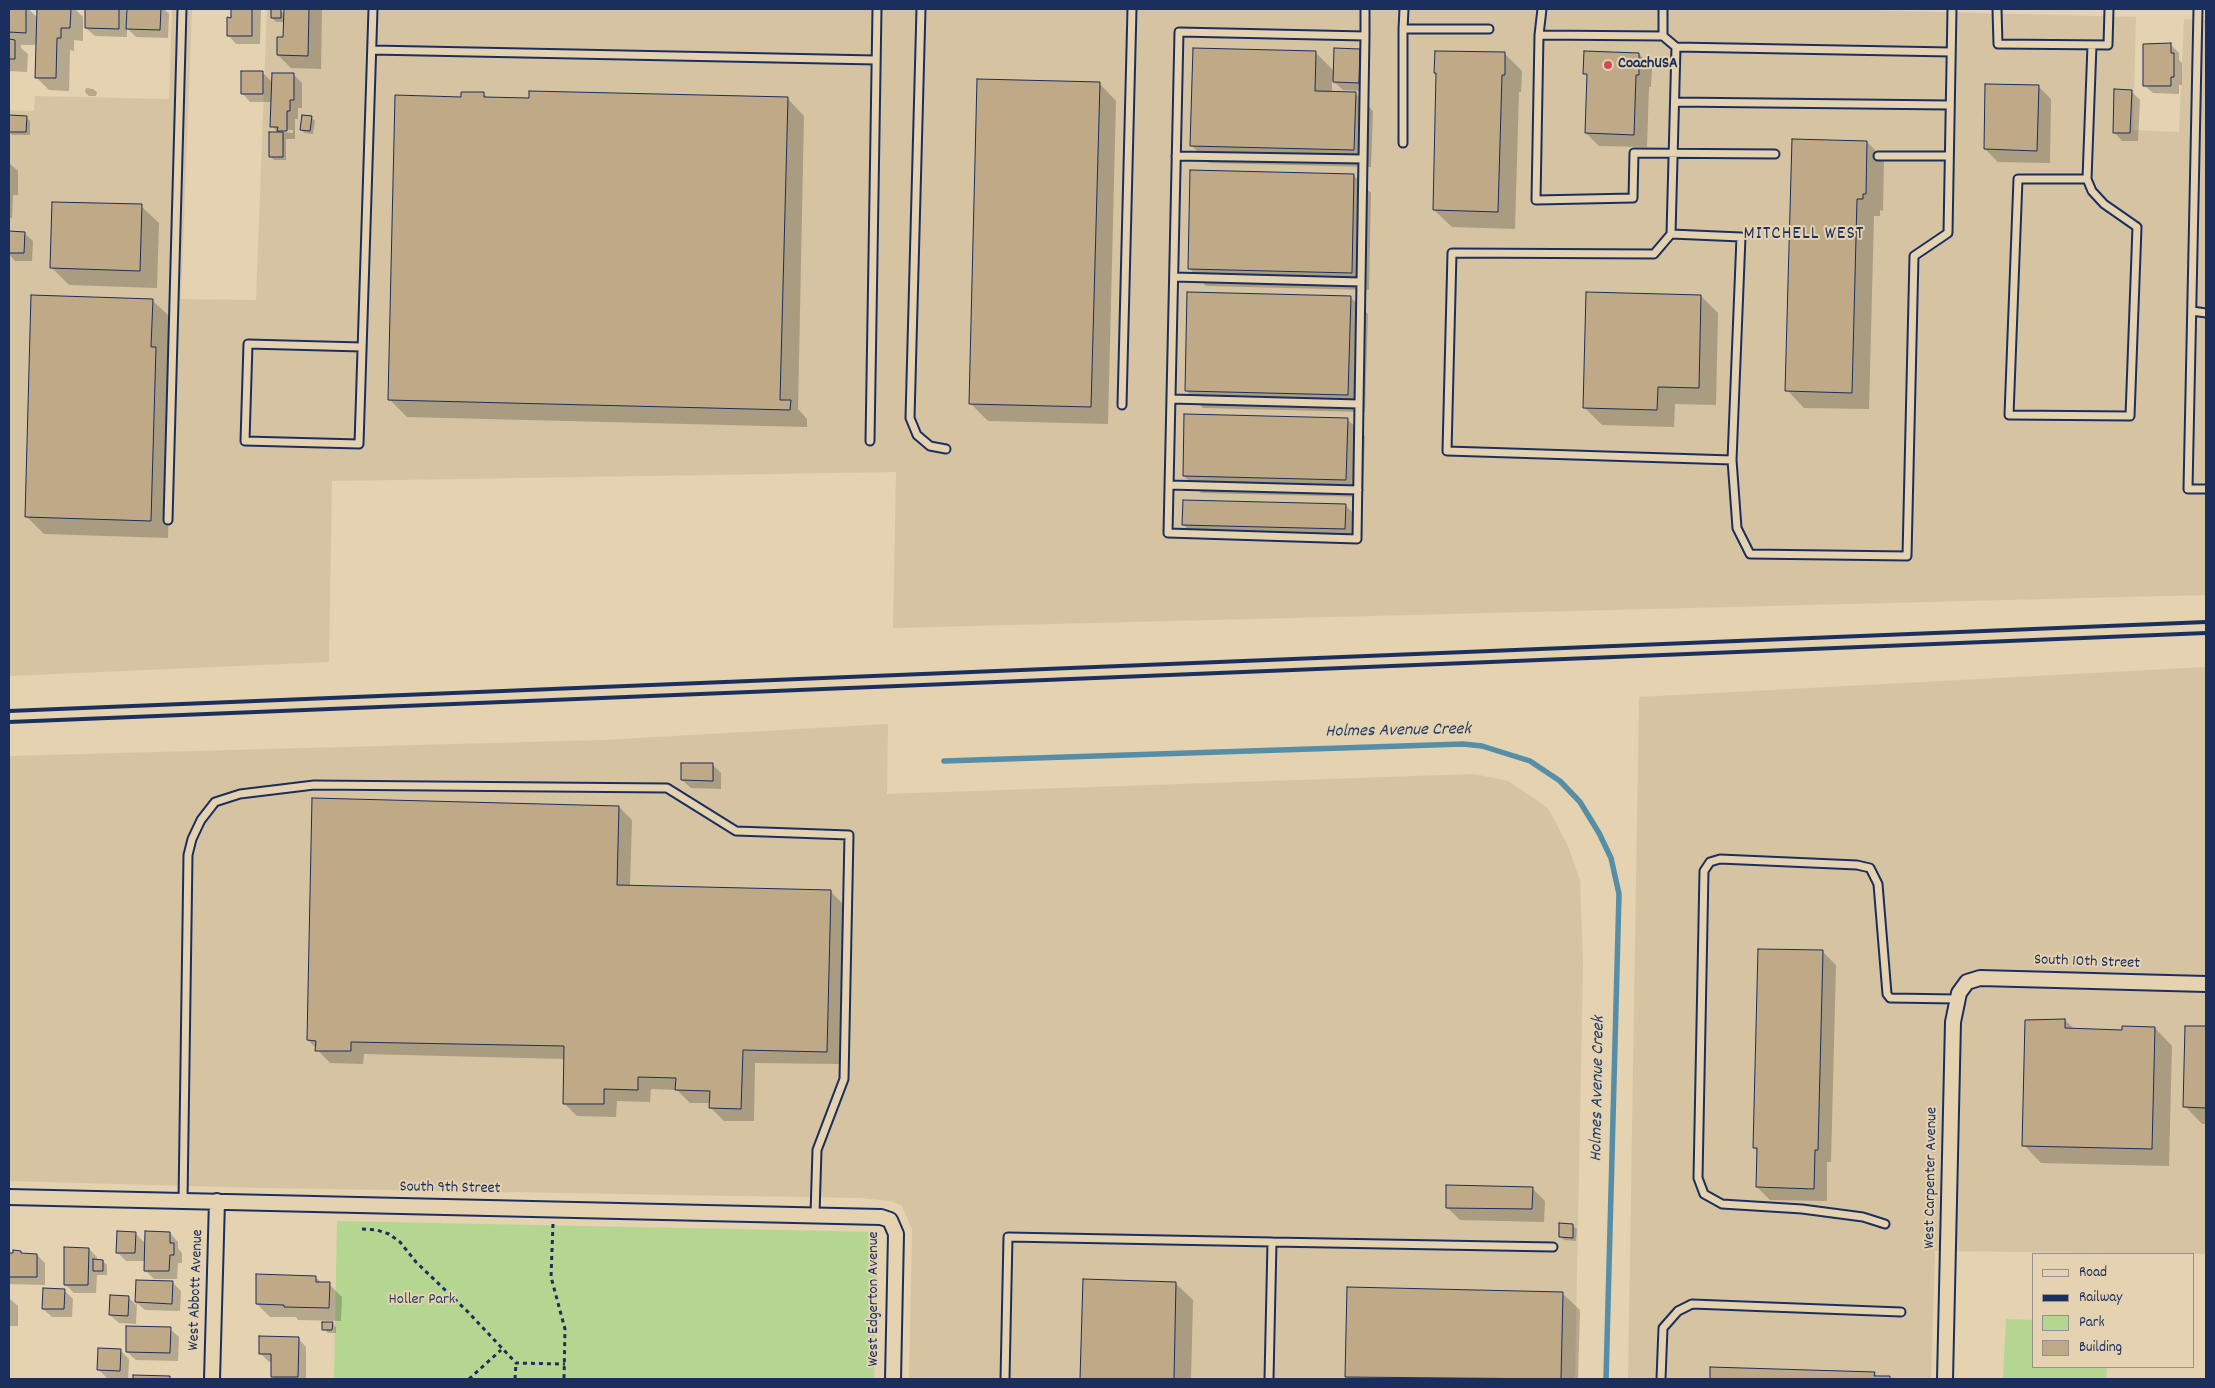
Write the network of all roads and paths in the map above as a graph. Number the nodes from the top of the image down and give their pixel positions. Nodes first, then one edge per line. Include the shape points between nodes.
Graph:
1 (182, 9) edge
2 (373, 9) edge
3 (877, 9) edge
4 (921, 9) edge
5 (1132, 9) edge
6 (1365, 9) edge
7 (1404, 9) edge
8 (1542, 9) edge
9 (1663, 9) edge
10 (1952, 9) edge
11 (1998, 9) edge
12 (2109, 9) edge
13 (2198, 9) edge
14 (1403, 29) junction
15 (1489, 30) dead end
16 (1539, 35) junction
17 (1365, 36) junction
18 (1663, 36) junction
19 (2092, 45) junction
20 (1676, 47) junction
21 (372, 50) junction
22 (1951, 52) junction
23 (876, 60) junction
24 (1675, 102) junction
25 (1949, 105) junction
26 (1402, 143) dead end
27 (1673, 153) junction
28 (1775, 154) dead end
29 (1176, 156) junction
30 (1878, 156) dead end
31 (1949, 156) junction
32 (1363, 159) junction
33 (2086, 179) junction
34 (1671, 234) junction
35 (1174, 277) junction
36 (1361, 282) junction
37 (2192, 311) junction
38 (2206, 312) edge
39 (362, 347) junction
40 (1171, 400) junction
41 (1359, 404) junction
42 (1122, 405) dead end
43 (870, 441) dead end
44 (946, 449) dead end
45 (1732, 460) junction
46 (1169, 485) junction
47 (2206, 489) edge
48 (1358, 490) junction
49 (168, 520) dead end
50 (1967, 982) joint
51 (2206, 984) edge
52 (1957, 998) junction
53 (9, 1197) edge
54 (183, 1201) junction
55 (217, 1201) junction
56 (553, 1209) junction
57 (816, 1214) junction
58 (890, 1220) joint
59 (1885, 1224) dead end
60 (362, 1229) dead end
61 (1272, 1242) junction
62 (1553, 1247) dead end
63 (1901, 1312) dead end
64 (501, 1350) junction
65 (516, 1363) junction
66 (565, 1364) junction
67 (212, 1379) edge
68 (469, 1379) edge
69 (515, 1379) edge
70 (564, 1379) edge
71 (893, 1379) edge
72 (1005, 1379) edge
73 (1269, 1379) edge
74 (1661, 1379) edge
75 (1945, 1379) edge

1 - 49 lane
2 - 21 lane
3 - 23 lane
4 - 44 lane via 910,418 917,435 930,446
5 - 42 lane
6 - 17 lane
7 - 14 lane
8 - 16 lane
9 - 18 lane
10 - 22 lane
11 - 19 lane via 1998,44
12 - 19 lane via 2108,45
13 - 37 lane
14 - 15 lane
14 - 26 lane
16 - 18 lane
16 - 27 lane via 1536,200 1633,198 1634,153
17 - 29 lane via 1179,32
17 - 32 lane
18 - 20 lane
19 - 33 lane
20 - 22 lane
20 - 24 lane
21 - 23 lane
21 - 39 lane
22 - 25 lane
23 - 43 lane
24 - 25 lane
24 - 27 lane
25 - 31 lane
27 - 28 lane
27 - 34 lane
29 - 32 lane
29 - 35 lane
30 - 31 lane
31 - 45 lane via 1948,233 1914,256 1907,556 1750,554 1737,528
32 - 36 lane
33 - 33 lane via 2104,204 2137,227 2130,416 2009,415 2018,179
34 - 45 lane via 1741,237
34 - 45 lane via 1654,254 1452,254 1447,451
35 - 36 lane
35 - 40 lane
36 - 41 lane
37 - 38 lane
37 - 47 lane via 2188,489
39 - 39 lane via 359,444 245,441 248,344
40 - 41 lane
40 - 46 lane
41 - 48 lane
46 - 48 lane
46 - 48 lane via 1168,533 1357,539
50 - 51 street, South 10th Street via 1991,978
50 - 52 street, West Carpenter Avenue
52 - 59 lane via 1890,998 1887,994 1878,884 1870,868 1720,859 1710,862 1704,871 1698,1178 1704,1194 1722,1204 1802,1208 1863,1217
52 - 75 street, West Carpenter Avenue via 1953,1022
53 - 54 street, South 9th Street
54 - 55 street, South 9th Street
54 - 57 lane via 188,855 201,820 215,802 240,794 314,785 667,788 736,831 849,835 844,1080 817,1150
55 - 56 street, South 9th Street
55 - 67 street, West Abbott Avenue
56 - 57 street, South 9th Street
56 - 66 path via 552,1277 565,1329
57 - 58 street, South 9th Street via 872,1216
58 - 71 street, West Edgerton Avenue via 896,1234
60 - 64 path via 389,1234 400,1242
61 - 62 lane
61 - 72 lane via 1008,1237
61 - 73 lane
63 - 74 lane via 1692,1304 1678,1311 1662,1328
64 - 65 path
64 - 68 path
65 - 66 path
65 - 69 path
66 - 70 path

